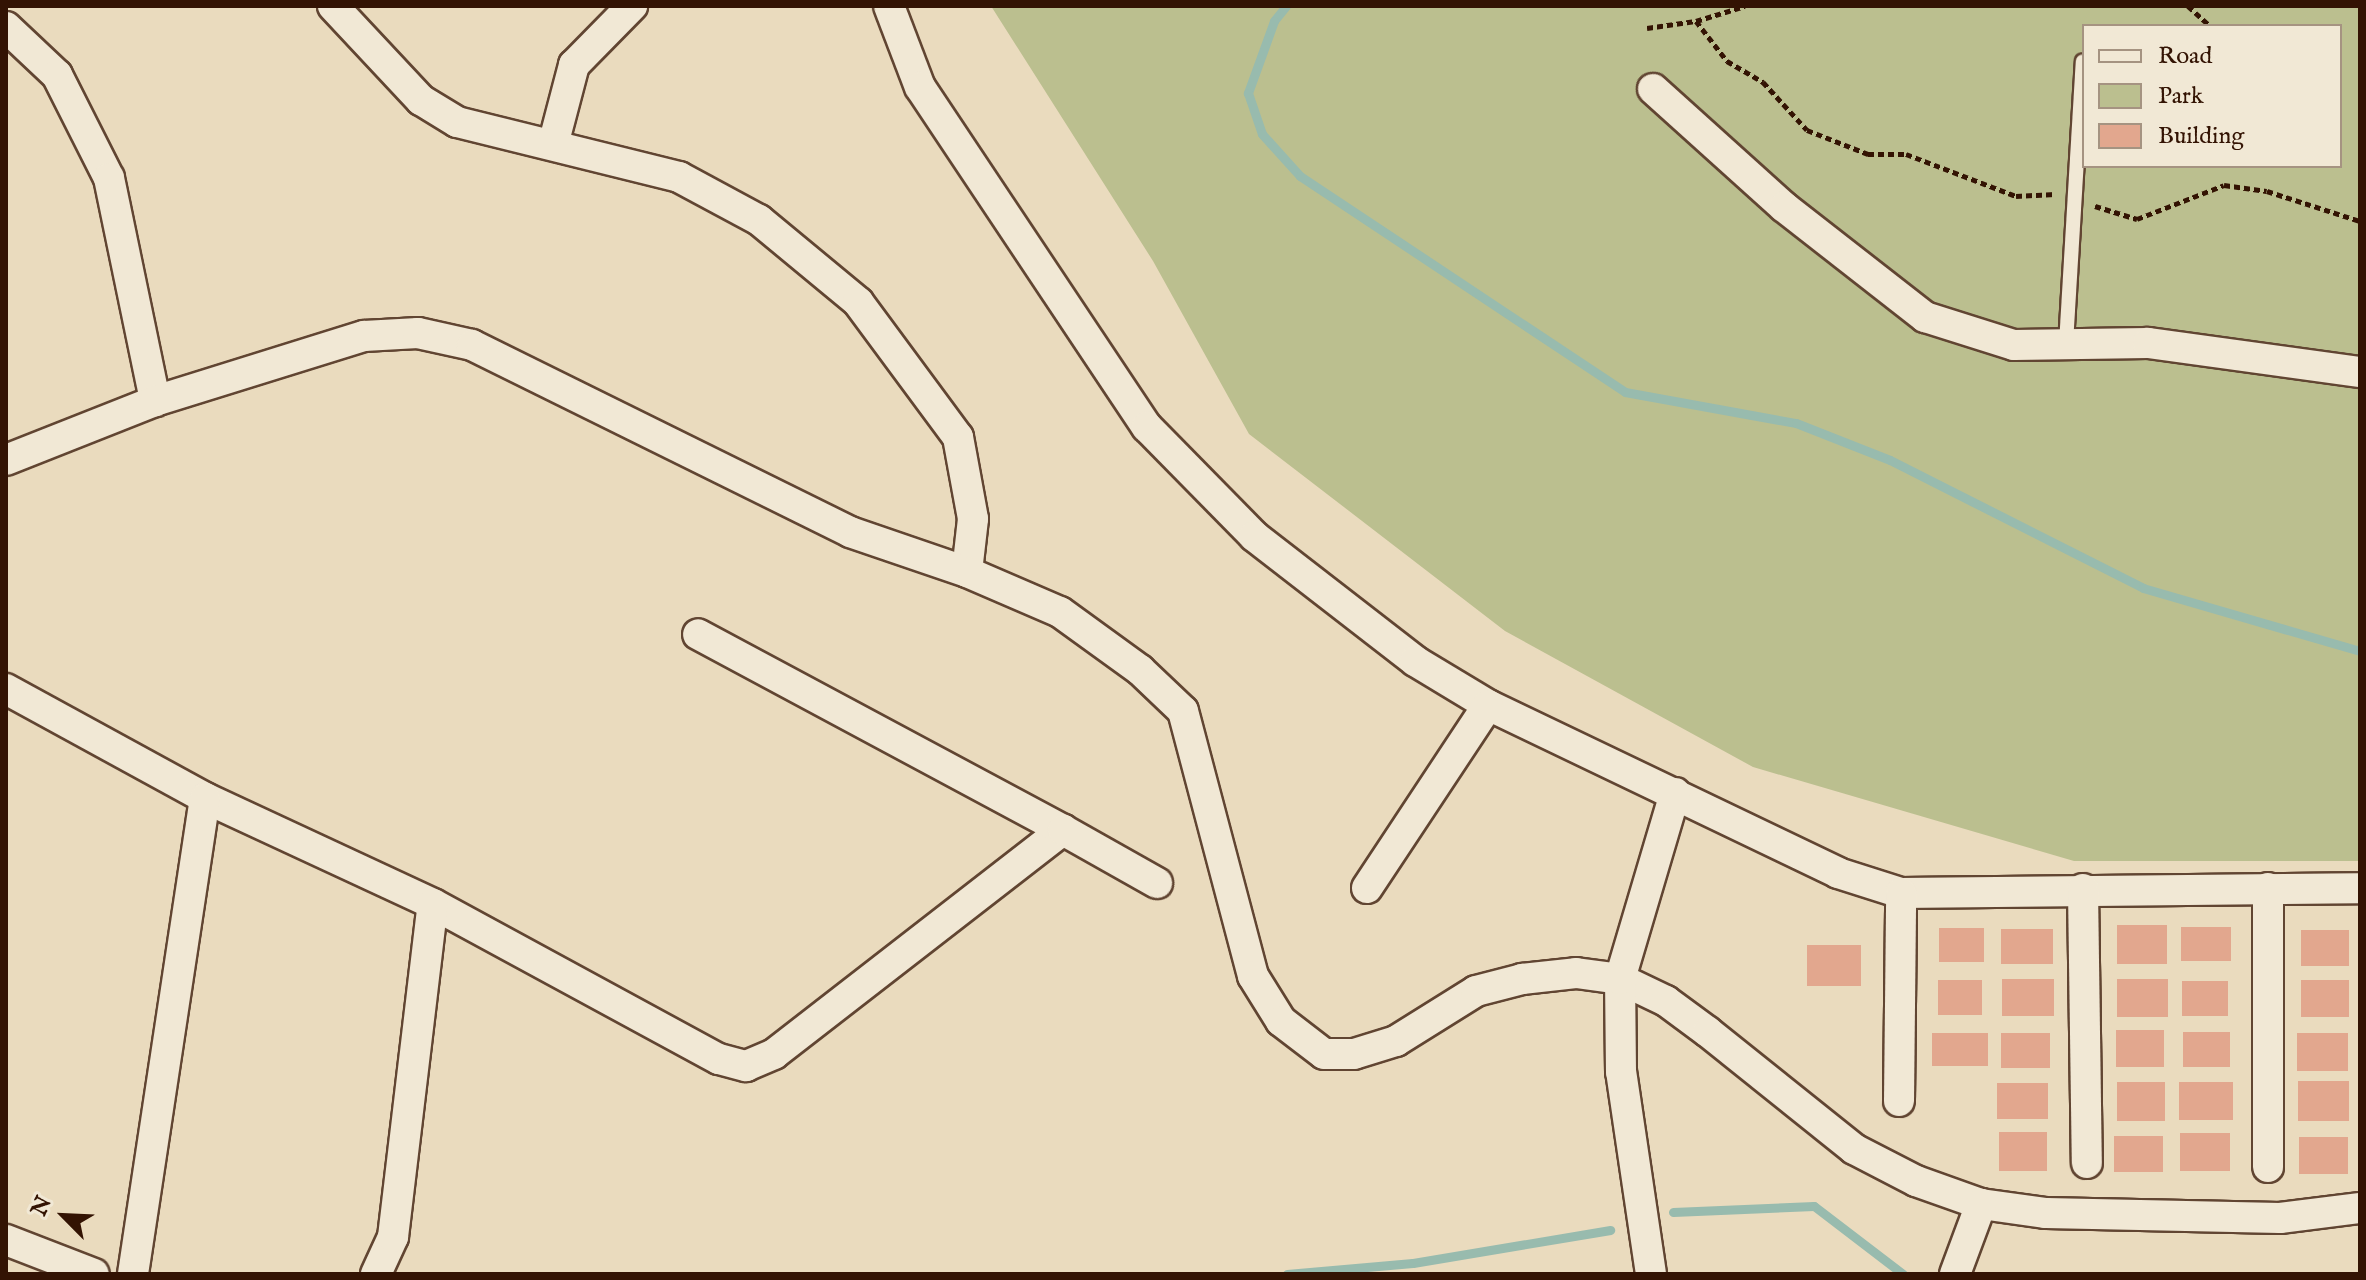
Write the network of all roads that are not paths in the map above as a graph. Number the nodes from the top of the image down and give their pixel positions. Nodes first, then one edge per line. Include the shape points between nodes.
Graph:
1 (333, 6) edge
2 (632, 6) edge
3 (889, 6) edge
4 (6, 27) edge
5 (2082, 79) edge
6 (1653, 89) dead end
7 (553, 145) junction
8 (2066, 344) junction
9 (2360, 372) edge
10 (155, 401) junction
11 (6, 460) edge
12 (967, 572) junction
13 (698, 634) dead end
14 (6, 689) edge
15 (1488, 705) junction
16 (1675, 793) junction
17 (205, 798) junction
18 (1063, 830) junction
19 (1157, 883) dead end
20 (1367, 888) dead end
21 (2268, 888) junction
22 (2360, 888) edge
23 (2083, 889) junction
24 (1901, 893) junction
25 (433, 904) junction
26 (1620, 979) junction
27 (1899, 1101) dead end
28 (2087, 1163) dead end
29 (2268, 1167) dead end
30 (1981, 1204) junction
31 (2360, 1208) edge
32 (6, 1240) edge
33 (94, 1274) edge
34 (133, 1274) edge
35 (376, 1274) edge
36 (1651, 1274) edge
37 (1955, 1274) edge

1 - 7 street via 421,100 457,122
2 - 7 street via 574,65
3 - 15 street via 920,87 1147,427 1254,536 1415,661
4 - 10 street via 57,75 109,178
5 - 8 lane
6 - 8 street via 1784,207 1925,317 2014,345
7 - 12 street via 679,177 759,220 858,302 958,437 973,519
8 - 9 street via 2148,343
10 - 11 street
10 - 12 street via 364,336 418,333 520,364 850,532
12 - 26 street via 1060,612 1140,670 1183,711 1253,976 1281,1021 1324,1054 1354,1054 1396,1041 1476,991 1522,979 1576,973
13 - 18 street
14 - 17 street
15 - 16 street
15 - 20 street
16 - 24 street via 1838,873
16 - 26 street
17 - 25 street
17 - 34 street
18 - 19 street
18 - 25 street via 774,1054 746,1066 719,1059
21 - 22 street
21 - 23 street
21 - 29 street
23 - 24 street
23 - 28 street
24 - 27 street
25 - 35 street via 393,1237
26 - 30 street via 1666,1001 1854,1149 1916,1181
26 - 36 street via 1621,1072
30 - 31 street via 2046,1213 2280,1218
30 - 37 street
32 - 33 street

